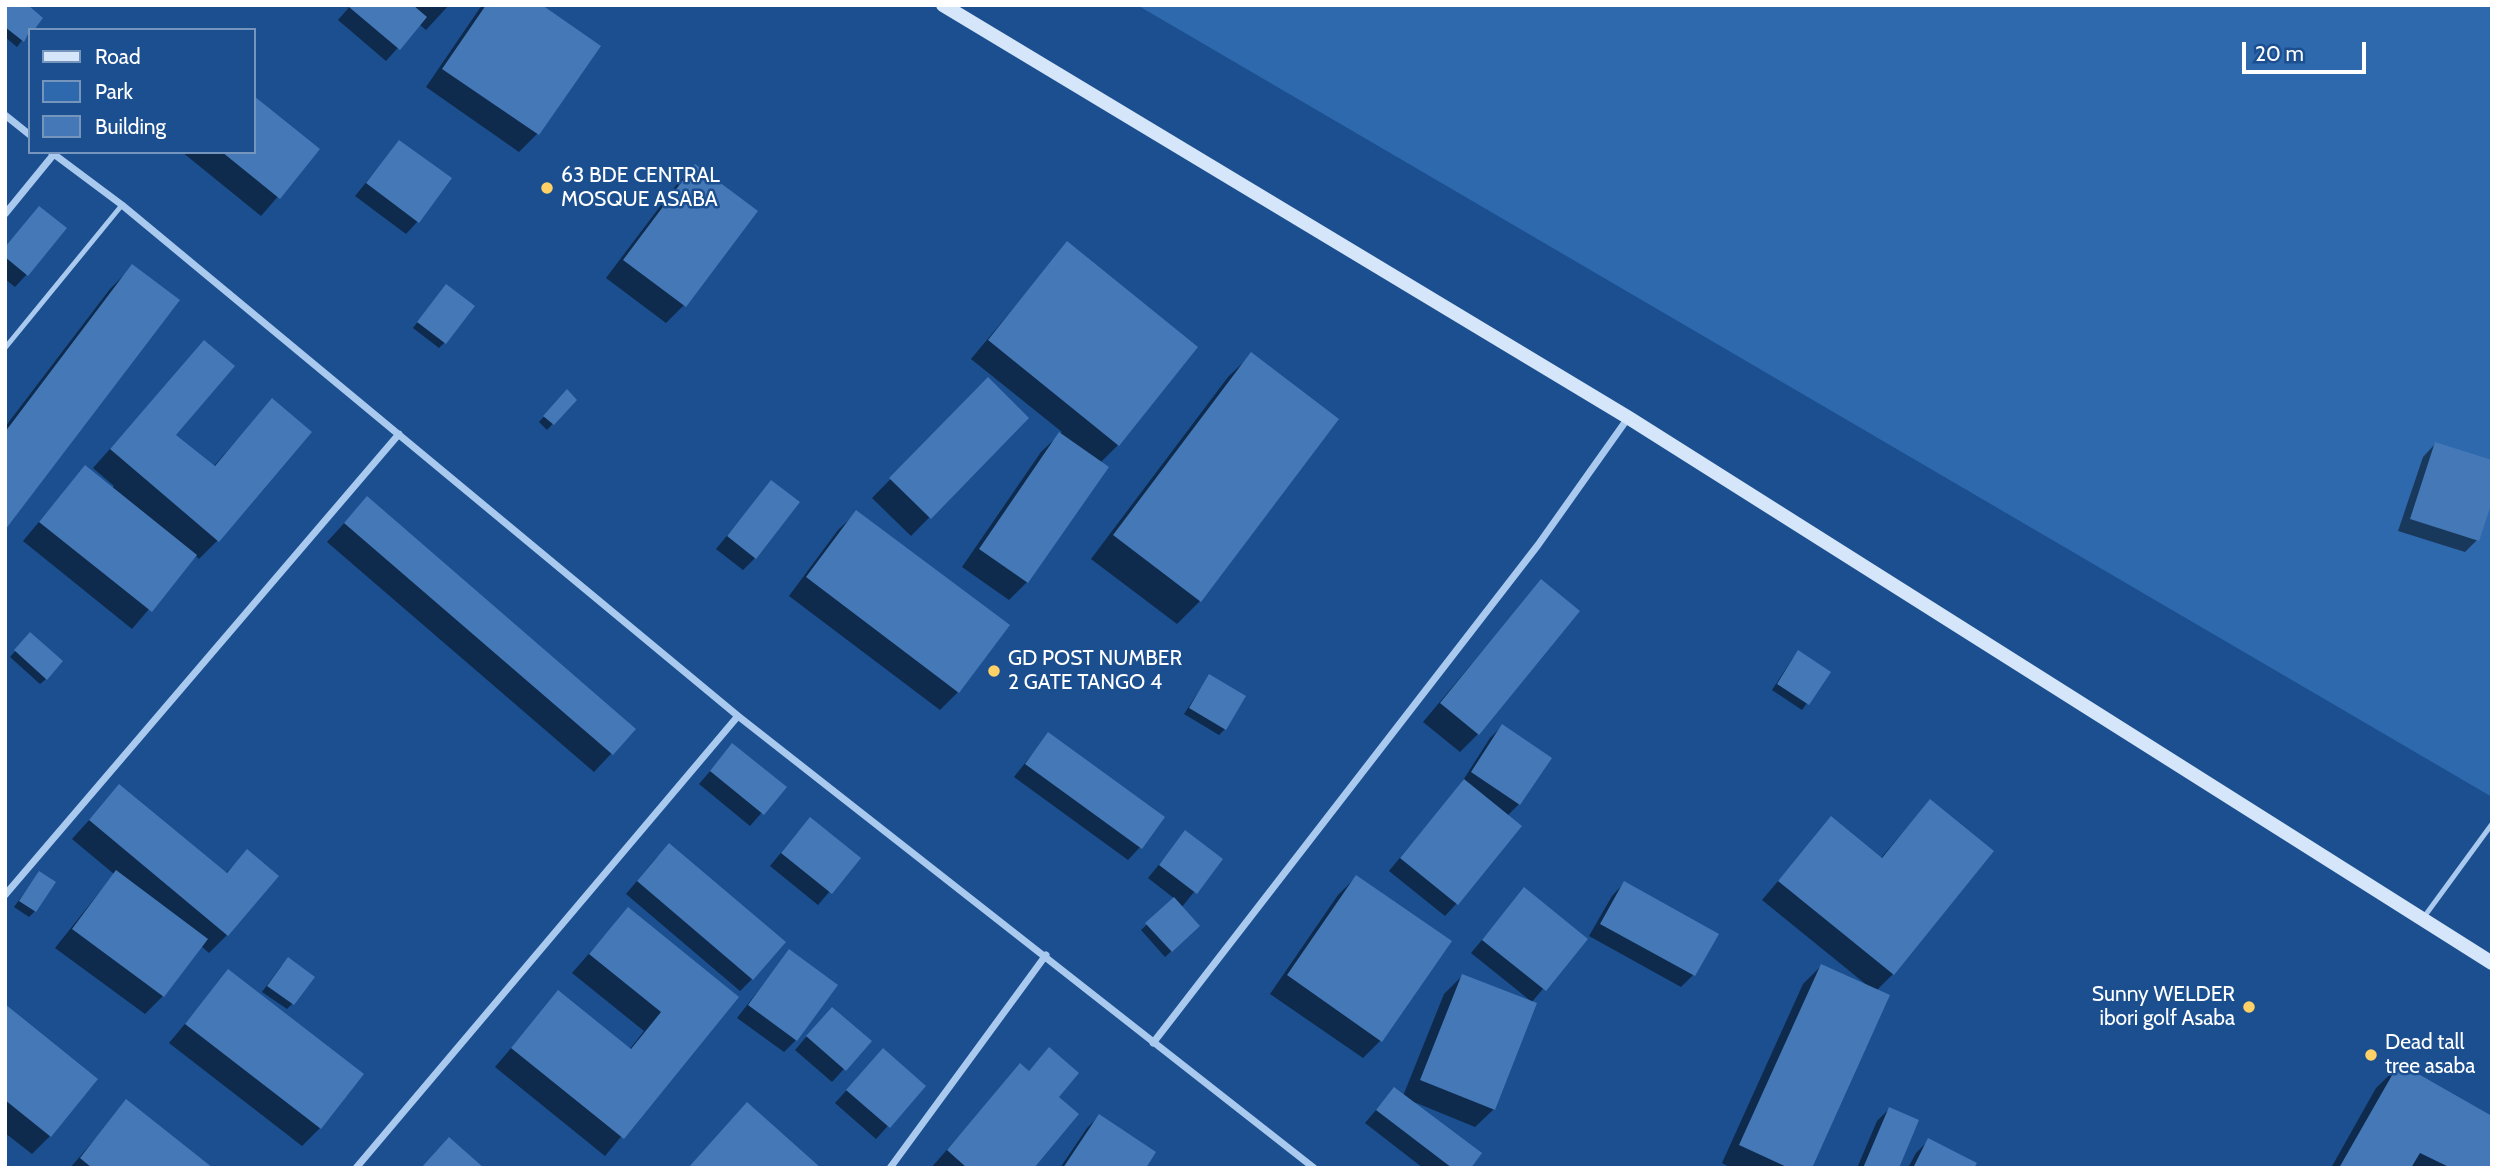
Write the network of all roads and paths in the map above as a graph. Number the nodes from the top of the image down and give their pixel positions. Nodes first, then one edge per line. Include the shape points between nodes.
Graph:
1 (943, 5) edge
2 (5, 115) edge
3 (28, 133) edge
4 (51, 154) edge
5 (53, 154) edge
6 (122, 205) junction
7 (5, 214) edge
8 (5, 348) edge
9 (1629, 418) junction
10 (399, 434) junction
11 (738, 716) junction
12 (2492, 824) edge
13 (5, 895) edge
14 (2422, 920) junction
15 (1046, 955) junction
16 (2492, 963) edge
17 (1153, 1043) junction
18 (356, 1168) edge
19 (890, 1168) edge
20 (1314, 1168) edge

1 - 9 main road
2 - 3 street
4 - 7 street
5 - 6 street
6 - 8 lane
6 - 10 street
9 - 14 main road
9 - 17 street via 1538,545
10 - 11 street
10 - 13 street
11 - 15 street
11 - 18 street
12 - 14 lane
14 - 16 main road
15 - 17 street
15 - 19 street
17 - 20 street

